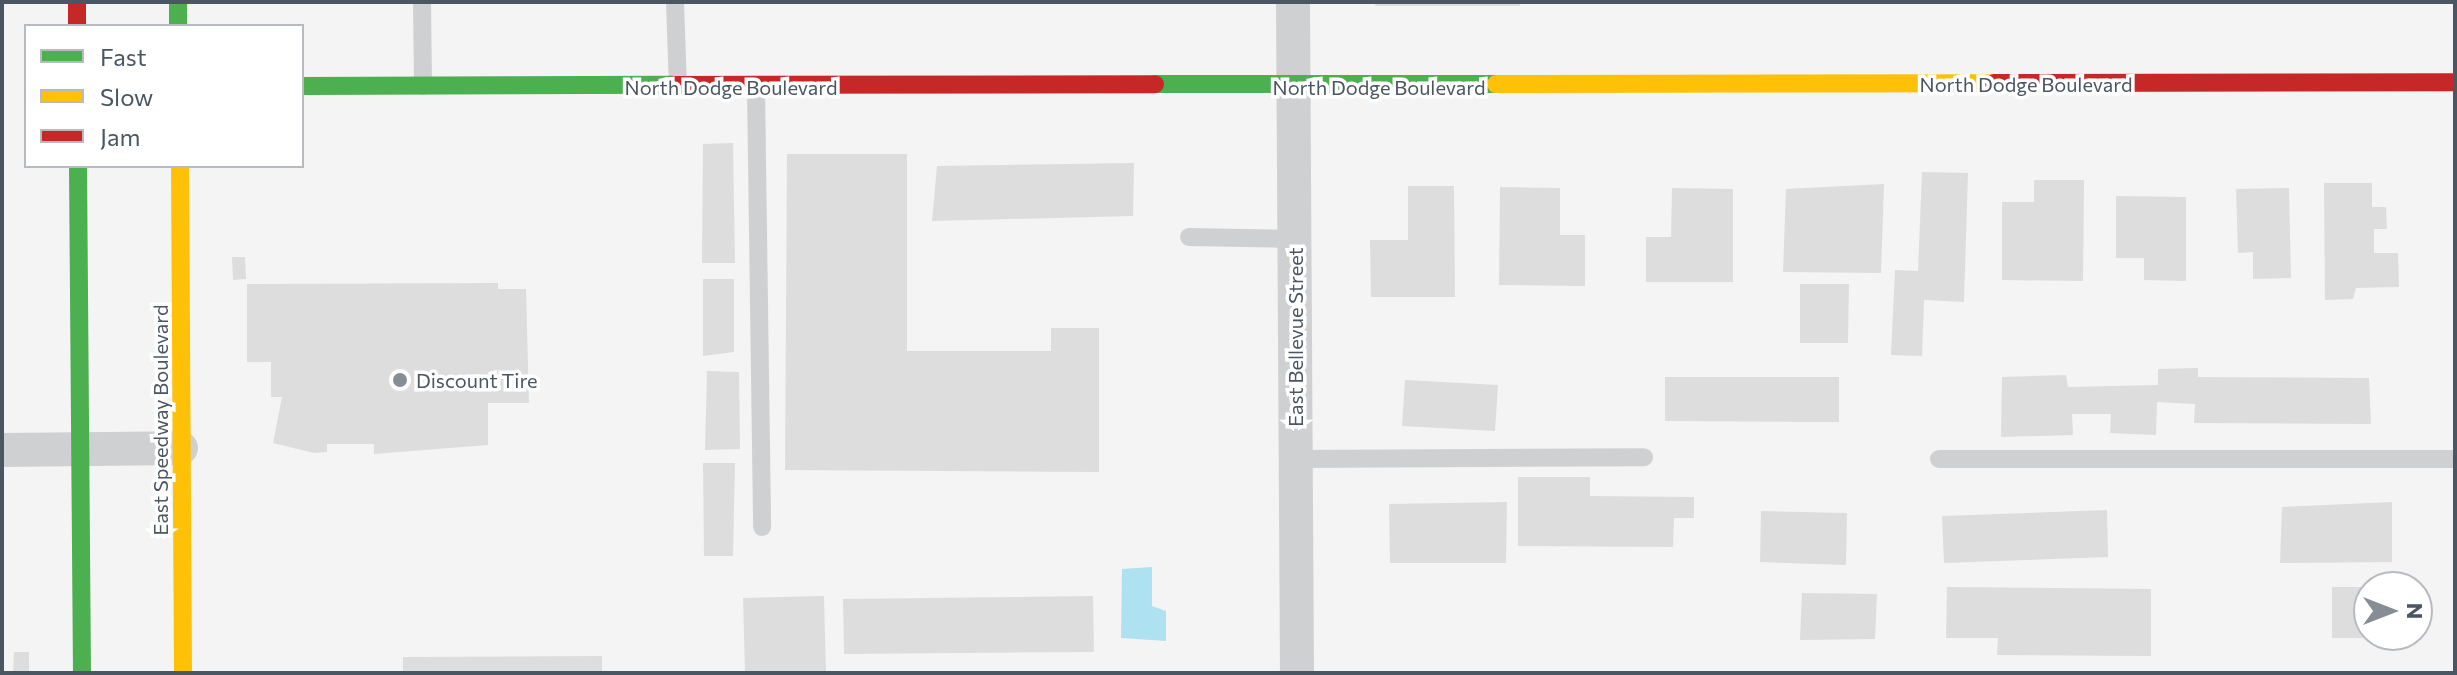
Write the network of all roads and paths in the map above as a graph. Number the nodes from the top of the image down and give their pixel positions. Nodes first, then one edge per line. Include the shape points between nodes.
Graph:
1 (77, 2) edge
2 (178, 2) edge
3 (422, 2) edge
4 (675, 2) edge
5 (1293, 2) edge
6 (77, 24) edge
7 (178, 24) edge
8 (2455, 82) edge
9 (304, 86) edge
10 (423, 86) junction
11 (678, 87) junction
12 (1293, 87) junction
13 (756, 88) junction
14 (78, 168) edge
15 (180, 168) edge
16 (1189, 237) dead end
17 (1295, 239) junction
18 (181, 448) junction
19 (80, 449) junction
20 (2, 450) edge
21 (1644, 457) dead end
22 (1296, 459) junction
23 (1939, 459) dead end
24 (2455, 459) edge
25 (762, 527) dead end
26 (82, 673) edge
27 (183, 673) edge
28 (1297, 673) edge

1 - 6 street
2 - 7 street
3 - 10 lane
4 - 11 lane
5 - 12 street, East Bellevue Street
8 - 12 street, North Dodge Boulevard
9 - 10 street, North Dodge Boulevard
10 - 11 street, North Dodge Boulevard
11 - 13 street, North Dodge Boulevard
12 - 13 street, North Dodge Boulevard
12 - 17 street, East Bellevue Street
13 - 25 lane
14 - 19 street
15 - 18 street, East Speedway Boulevard
16 - 17 lane
17 - 22 street, East Bellevue Street
18 - 19 street
18 - 27 street, East Speedway Boulevard
19 - 20 street
19 - 26 street
21 - 22 lane
22 - 28 street, East Bellevue Street
23 - 24 lane

